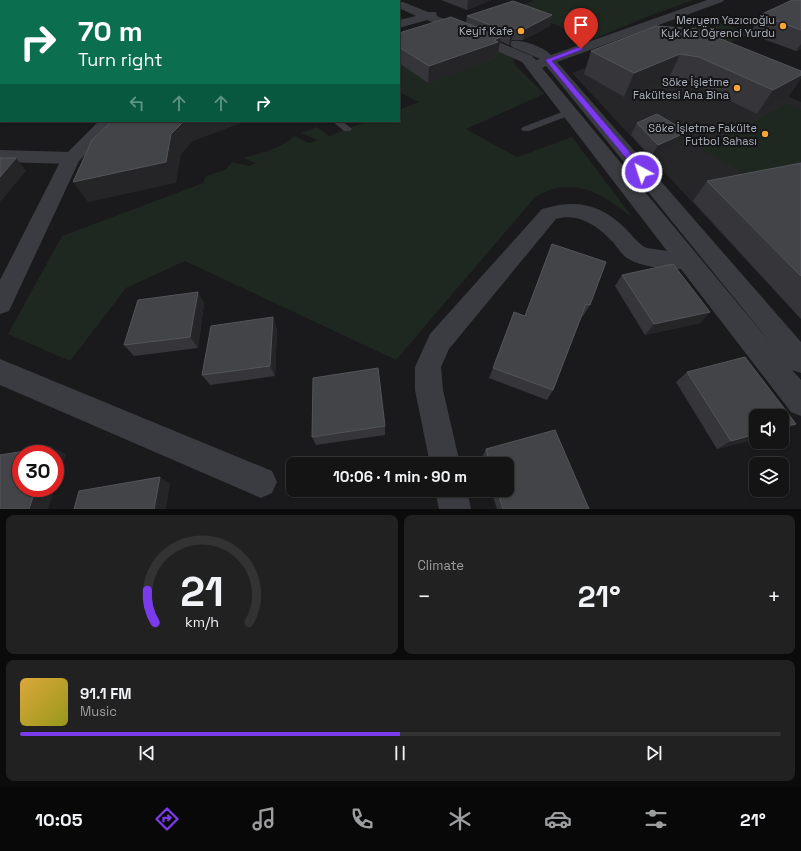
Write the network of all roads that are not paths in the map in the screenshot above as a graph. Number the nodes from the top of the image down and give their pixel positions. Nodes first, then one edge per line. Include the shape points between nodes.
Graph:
1 (410, 0) edge
2 (718, 0) edge
3 (400, 4) edge
4 (434, 14) junction
5 (400, 24) edge
6 (541, 64) junction
7 (570, 112) junction
8 (108, 122) edge
9 (337, 122) edge
10 (346, 129) dead end
11 (526, 130) dead end
12 (0, 156) edge
13 (71, 158) junction
14 (687, 260) junction
15 (0, 304) edge
16 (801, 361) edge
17 (0, 372) edge
18 (801, 402) edge
19 (443, 457) edge
20 (261, 482) dead end
21 (452, 497) edge
22 (455, 509) edge

1 - 4 street
2 - 6 street
3 - 4 street
4 - 5 street
4 - 6 street
6 - 7 street
6 - 16 street
7 - 11 lane
7 - 14 street
8 - 13 street
9 - 10 lane
12 - 13 street
13 - 15 street
14 - 18 street
14 - 19 street via 650,257 636,253 609,225 597,216 583,211 564,209 549,214 439,342 428,367 429,390
17 - 20 street
21 - 22 street

